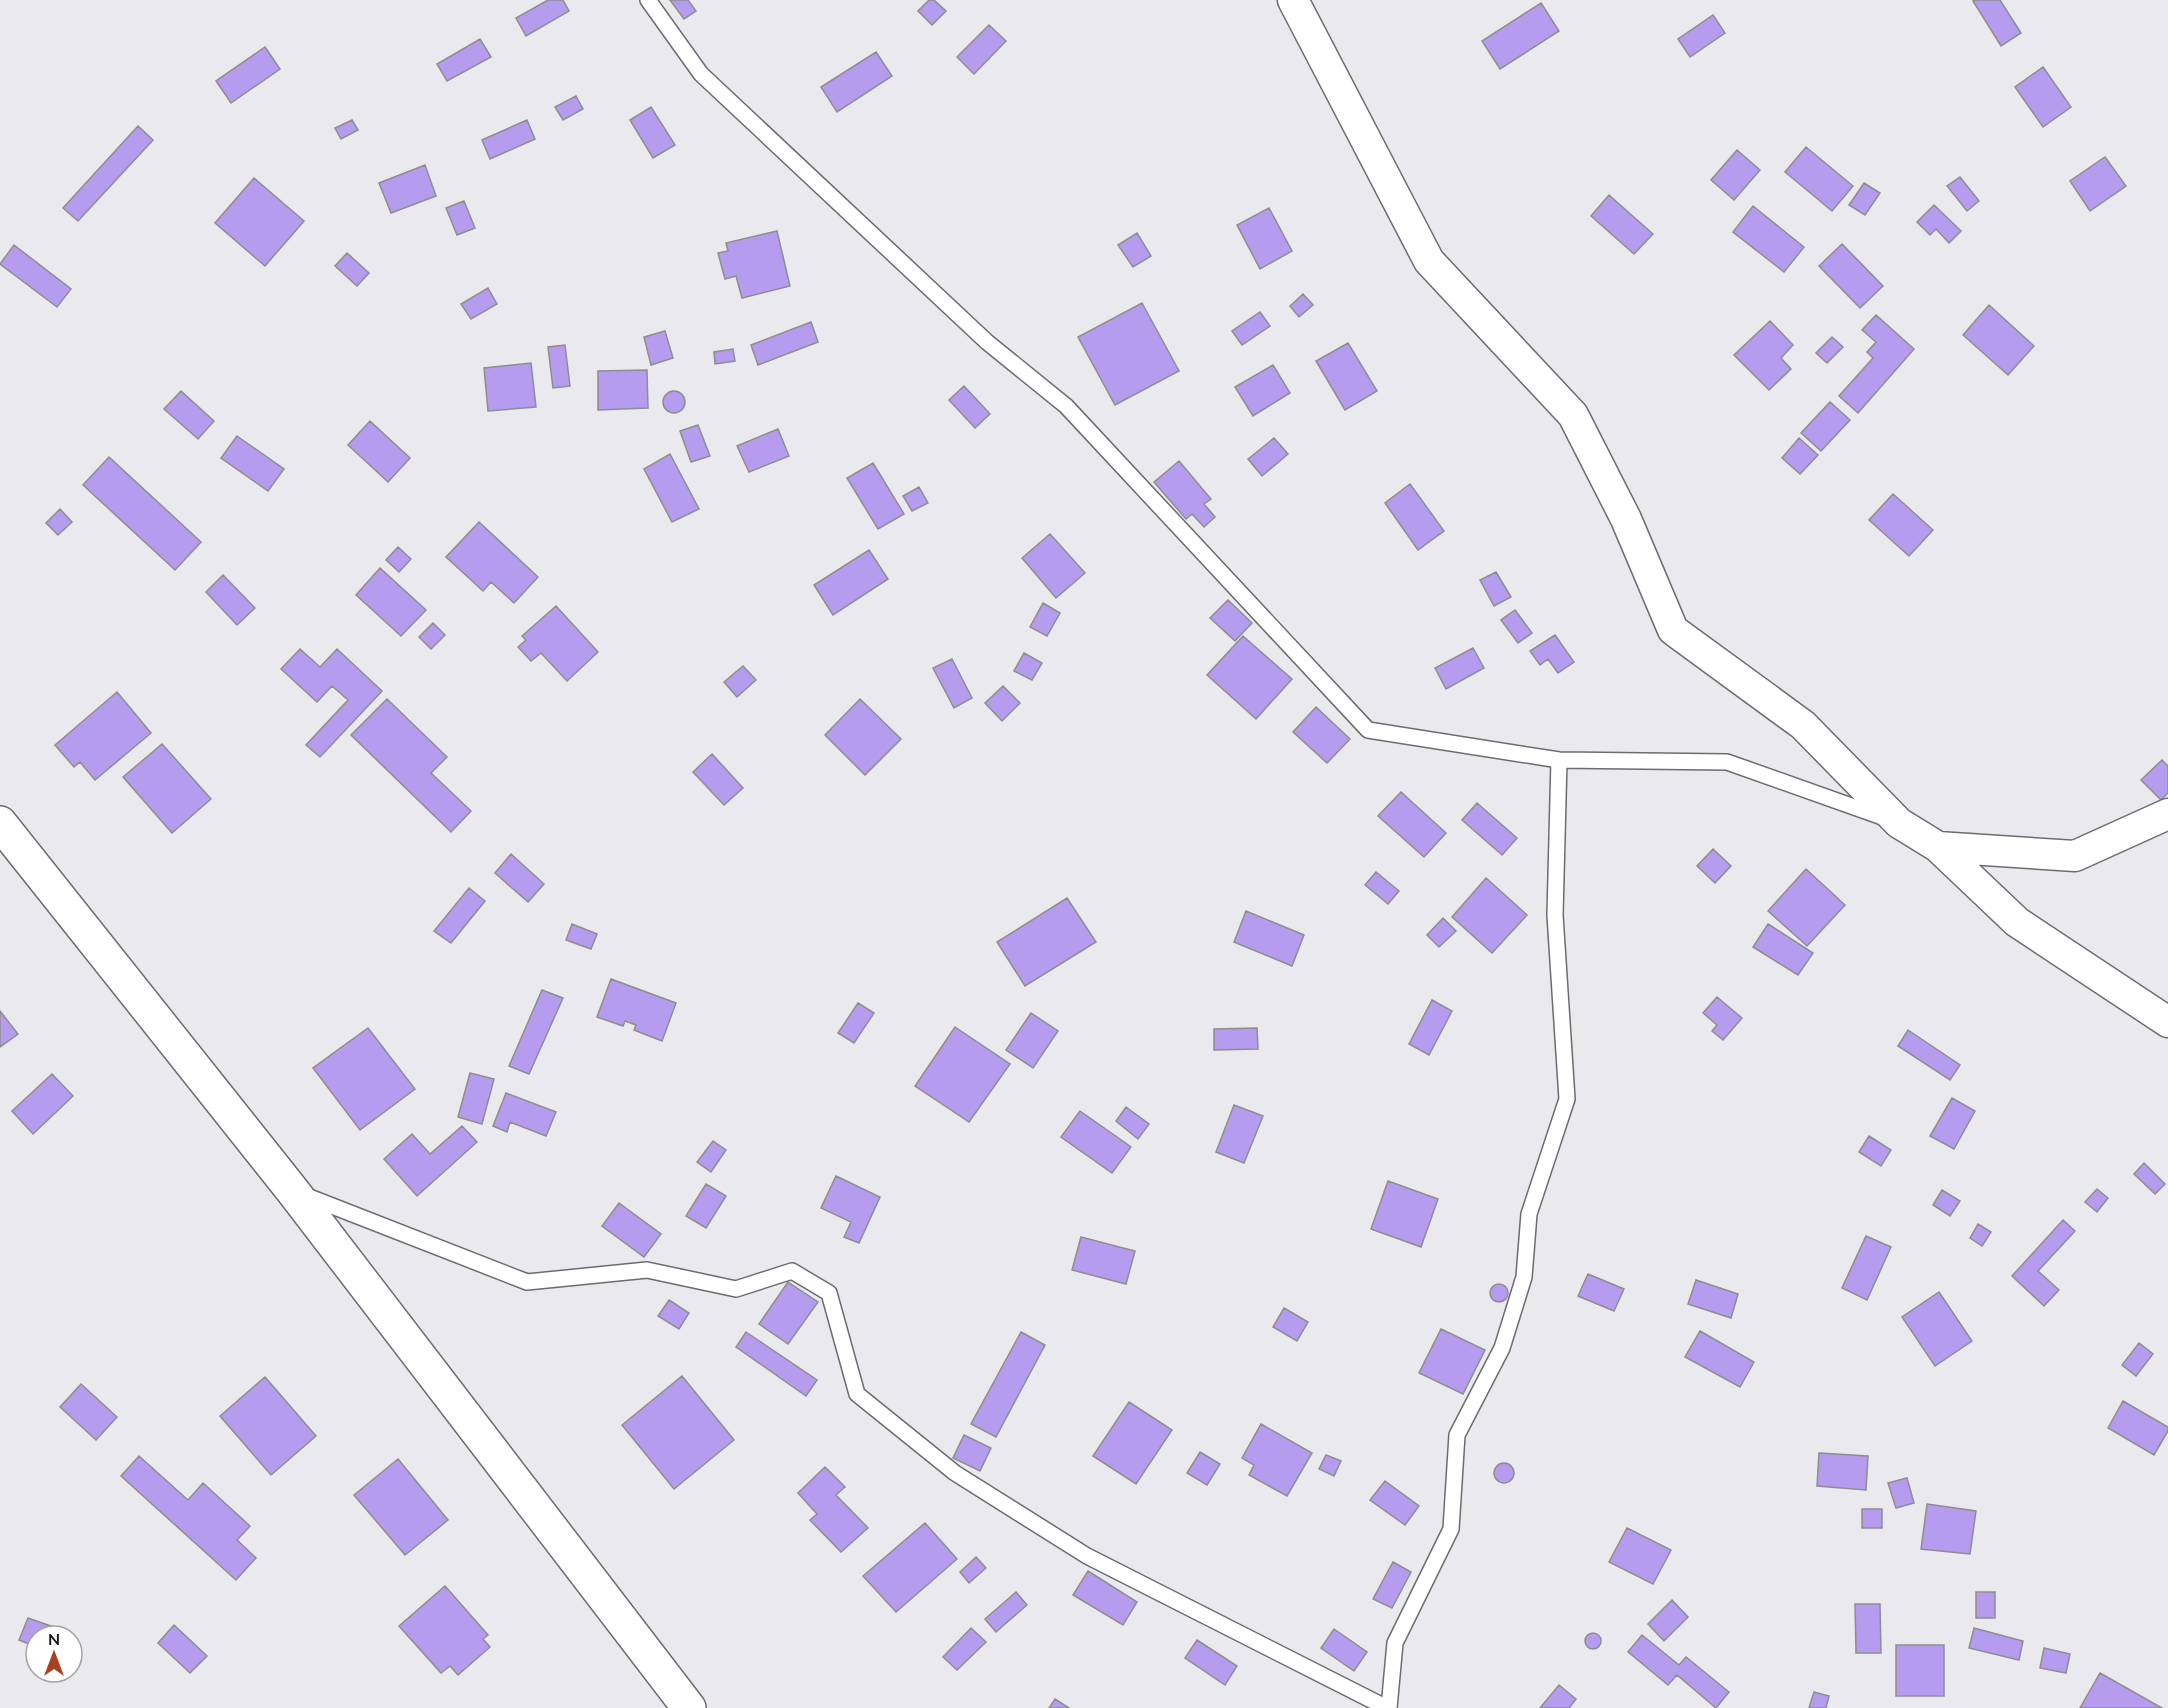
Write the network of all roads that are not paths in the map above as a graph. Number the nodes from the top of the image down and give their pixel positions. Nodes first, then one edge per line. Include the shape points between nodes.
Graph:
1 (648, 0) edge
2 (1293, 0) edge
3 (1559, 760) junction
4 (2168, 814) edge
5 (0, 823) edge
6 (1899, 823) junction
7 (1938, 847) junction
8 (2168, 1022) edge
9 (292, 1190) junction
10 (689, 1708) edge
11 (1388, 1708) edge

1 - 3 lane via 701,74 987,342 1066,406 1368,730
2 - 6 street via 1429,261 1573,415 1626,519 1673,630 1803,725
3 - 6 lane via 1727,762
3 - 11 lane via 1555,915 1567,1099 1529,1214 1524,1277 1502,1348 1457,1435 1451,1529 1395,1643
4 - 7 street via 2075,856
5 - 9 main road
6 - 7 street
7 - 8 street via 2017,922
9 - 10 main road
9 - 11 lane via 527,1282 647,1270 736,1289 792,1271 829,1293 857,1394 955,1473 1088,1556

